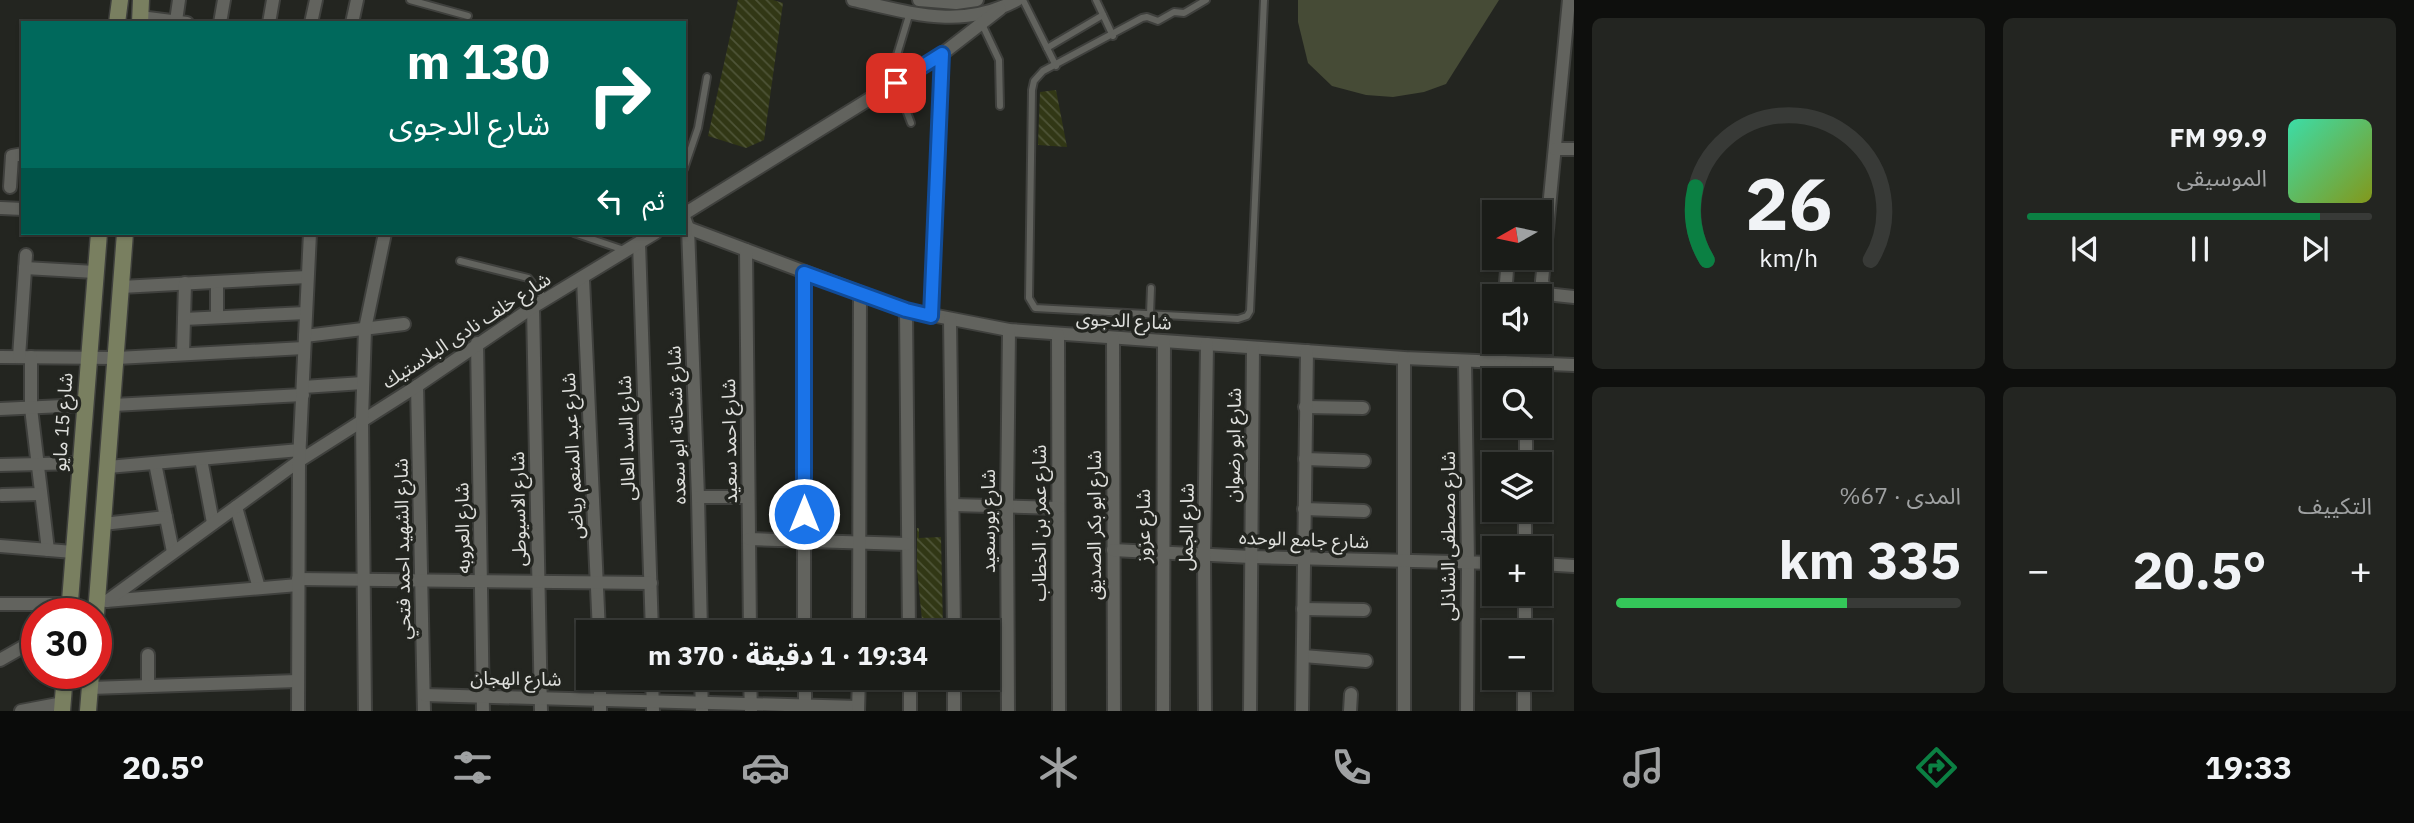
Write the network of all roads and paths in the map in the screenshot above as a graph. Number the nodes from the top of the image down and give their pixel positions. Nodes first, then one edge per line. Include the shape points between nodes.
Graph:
1 (120, 0) edge
2 (141, 0) edge
3 (179, 0) edge
4 (224, 0) edge
5 (273, 0) edge
6 (316, 0) edge
7 (357, 0) edge
8 (410, 0) edge
9 (853, 0) edge
10 (919, 0) edge
11 (977, 0) edge
12 (1017, 0) edge
13 (1023, 0) edge
14 (1096, 0) edge
15 (1206, 0) edge
16 (1264, 0) edge
17 (1569, 0) edge
18 (1000, 9) junction
19 (910, 12) junction
20 (1103, 15) junction
21 (468, 16) dead end
22 (140, 20) edge
23 (117, 21) edge
24 (161, 21) edge
25 (182, 21) edge
26 (220, 21) edge
27 (269, 21) edge
28 (311, 21) edge
29 (352, 21) edge
30 (982, 23) junction
31 (1113, 36) junction
32 (1047, 48) junction
33 (942, 54) junction
34 (897, 55) dead end
35 (1056, 66) junction
36 (707, 77) dead end
37 (896, 83) junction
38 (1000, 106) dead end
39 (911, 123) dead end
40 (1555, 149) junction
41 (1574, 149) edge
42 (21, 154) edge
43 (686, 163) edge
44 (10, 187) dead end
45 (1, 208) edge
46 (21, 209) edge
47 (686, 219) edge
48 (686, 220) edge
49 (99, 235) edge
50 (125, 235) edge
51 (310, 235) edge
52 (385, 235) edge
53 (580, 235) edge
54 (652, 235) edge
55 (686, 235) edge
56 (639, 243) junction
57 (625, 250) junction
58 (746, 250) junction
59 (460, 261) dead end
60 (95, 272) junction
61 (804, 273) junction
62 (307, 277) junction
63 (583, 279) junction
64 (217, 282) junction
65 (185, 283) junction
66 (121, 287) junction
67 (1151, 288) dead end
68 (860, 295) junction
69 (1574, 297) edge
70 (546, 300) junction
71 (533, 307) junction
72 (906, 310) junction
73 (306, 313) junction
74 (1150, 314) junction
75 (931, 316) junction
76 (217, 317) junction
77 (184, 319) junction
78 (950, 319) junction
79 (404, 324) dead end
80 (365, 329) junction
81 (1009, 330) junction
82 (1058, 335) junction
83 (1113, 339) junction
84 (304, 342) junction
85 (1164, 342) junction
86 (477, 343) junction
87 (1207, 344) junction
88 (1253, 348) junction
89 (1307, 351) junction
90 (183, 354) junction
91 (1501, 354) edge
92 (0, 357) edge
93 (25, 357) junction
94 (88, 358) junction
95 (117, 358) junction
96 (1404, 358) junction
97 (1465, 361) junction
98 (1500, 362) junction
99 (1527, 363) junction
100 (1574, 365) edge
101 (1527, 368) edge
102 (363, 383) junction
103 (417, 386) junction
104 (303, 391) junction
105 (84, 405) junction
106 (113, 405) junction
107 (1305, 407) junction
108 (30, 408) junction
109 (1363, 408) dead end
110 (0, 409) edge
111 (362, 419) junction
112 (300, 456) junction
113 (201, 459) junction
114 (1305, 459) junction
115 (1364, 461) dead end
116 (37, 463) junction
117 (80, 463) junction
118 (155, 463) junction
119 (0, 465) edge
120 (108, 467) junction
121 (40, 494) junction
122 (2, 495) dead end
123 (698, 497) junction
124 (748, 497) junction
125 (953, 505) junction
126 (1007, 506) junction
127 (236, 507) junction
128 (1058, 508) junction
129 (1304, 509) junction
130 (1364, 511) dead end
131 (166, 517) junction
132 (214, 523) junction
133 (103, 524) junction
134 (749, 539) junction
135 (804, 541) junction
136 (860, 542) junction
137 (907, 544) junction
138 (0, 546) edge
139 (48, 550) junction
140 (1113, 550) junction
141 (74, 552) junction
142 (173, 552) junction
143 (1162, 553) junction
144 (1204, 555) junction
145 (1251, 557) junction
146 (1303, 559) junction
147 (1405, 561) junction
148 (1468, 562) junction
149 (1482, 563) edge
150 (1552, 565) edge
151 (1574, 566) edge
152 (365, 580) junction
153 (423, 580) junction
154 (482, 581) junction
155 (538, 581) junction
156 (298, 582) junction
157 (598, 582) junction
158 (651, 583) junction
159 (259, 588) junction
160 (70, 598) edge
161 (100, 598) edge
162 (110, 598) edge
163 (0, 604) edge
164 (112, 604) edge
165 (21, 606) edge
166 (1303, 609) junction
167 (1364, 610) dead end
168 (599, 620) edge
169 (652, 620) edge
170 (701, 620) edge
171 (750, 620) edge
172 (804, 620) edge
173 (859, 620) edge
174 (909, 620) edge
175 (954, 620) edge
176 (21, 648) edge
177 (148, 655) dead end
178 (1303, 656) junction
179 (0, 660) edge
180 (1366, 661) dead end
181 (297, 681) junction
182 (112, 682) edge
183 (148, 685) junction
184 (64, 689) edge
185 (90, 689) edge
186 (750, 690) edge
187 (805, 690) edge
188 (859, 690) edge
189 (909, 690) edge
190 (954, 690) edge
191 (1524, 690) edge
192 (1351, 694) dead end
193 (424, 695) junction
194 (483, 697) junction
195 (541, 705) edge
196 (600, 706) edge
197 (653, 706) edge
198 (63, 707) edge
199 (702, 707) edge
200 (751, 708) edge
201 (805, 708) edge
202 (858, 709) edge
203 (21, 711) edge
204 (88, 711) edge
205 (298, 711) edge
206 (365, 711) edge
207 (424, 711) edge
208 (483, 711) edge
209 (910, 711) edge
210 (954, 711) edge
211 (1008, 711) edge
212 (1059, 711) edge
213 (1114, 711) edge
214 (1163, 711) edge
215 (1205, 711) edge
216 (1250, 711) edge
217 (1302, 711) edge
218 (1350, 711) edge
219 (1404, 711) edge
220 (1467, 711) edge
221 (1524, 711) edge

1 - 23 main road
2 - 22 main road
3 - 25 street
4 - 26 street
5 - 27 street
6 - 28 street
7 - 29 street
8 - 21 lane
9 - 19 street
10 - 11 street
12 - 18 street
13 - 32 lane
14 - 20 lane
15 - 31 lane via 1158,21 1144,17
16 - 74 lane via 1249,314 1241,319
17 - 40 street
18 - 19 street via 955,18
18 - 30 street
19 - 34 lane
20 - 31 lane
20 - 32 lane
22 - 24 street
30 - 33 street
30 - 38 lane via 999,60
31 - 35 lane
32 - 35 lane
33 - 37 street
33 - 75 street
35 - 74 lane via 1040,74 1032,90 1029,302 1038,309
36 - 43 lane
37 - 39 lane
37 - 47 street
40 - 41 street
40 - 69 street via 1543,290 1550,296
42 - 44 street via 12,156
45 - 46 street
48 - 58 street, شارع الدجوى
49 - 60 main road, شارع 15 مايو
50 - 66 main road
51 - 62 street
52 - 80 street
53 - 57 lane
54 - 56 street, شارع خلف نادى البلاستيك
55 - 123 street, شارع شحاته ابو سعده
56 - 57 street, شارع خلف نادى البلاستيك
56 - 158 street, شارع السد العالى
57 - 63 street, شارع خلف نادى البلاستيك
58 - 61 street, شارع الدجوى
58 - 124 street, شارع احمد سعيد
59 - 70 lane via 528,278
60 - 93 street via 26,262
60 - 94 main road, شارع 15 مايو
61 - 68 street, شارع الدجوى
61 - 135 street
62 - 64 street
62 - 73 street
63 - 70 street, شارع خلف نادى البلاستيك
63 - 157 street, شارع عبد المنعم رياض
64 - 65 street
64 - 76 street
65 - 66 street
65 - 77 street
66 - 95 main road
67 - 74 lane
68 - 72 street, شارع الدجوى
68 - 136 street
70 - 71 street, شارع خلف نادى البلاستيك
71 - 86 street, شارع خلف نادى البلاستيك
71 - 155 street, شارع الاسيوطى
72 - 75 street, شارع الدجوى
72 - 137 street
73 - 76 street
73 - 84 street
75 - 78 street, شارع الدجوى
76 - 77 street
77 - 90 street
78 - 81 street, شارع الدجوى
78 - 125 street
79 - 80 street
80 - 84 street
80 - 102 street
81 - 82 street, شارع الدجوى
81 - 126 street, شارع بورسعيد
82 - 83 street, شارع الدجوى
82 - 128 street, شارع عمر بن الخطاب
83 - 85 street, شارع الدجوى
83 - 140 street, شارع ابو بكر الصديق
84 - 90 street
84 - 104 street
85 - 87 street, شارع الدجوى
85 - 143 street, شارع عزوز
86 - 103 street, شارع خلف نادى البلاستيك
86 - 154 street, شارع العروبه
87 - 88 street, شارع الدجوى
87 - 144 street, شارع الجمل
88 - 89 street, شارع الدجوى
88 - 145 street, شارع ابو رضوان
89 - 96 street, شارع الدجوى
89 - 107 street
90 - 95 street
91 - 98 street
92 - 93 street
93 - 94 street
93 - 108 street
94 - 95 street
94 - 105 main road, شارع 15 مايو
95 - 106 main road
96 - 97 street, شارع الدجوى
96 - 147 street
97 - 98 street, شارع الدجوى
97 - 148 street, شارع مصطفى الشاذلى
98 - 99 street, شارع الدجوى
99 - 100 street, شارع الدجوى
99 - 101 street
102 - 104 street
102 - 111 street
103 - 111 street, شارع خلف نادى البلاستيك
103 - 153 street, شارع الشهيد احمد فتحي
104 - 106 street
104 - 112 street
105 - 108 street
105 - 117 main road, شارع 15 مايو
106 - 120 main road
107 - 109 street
107 - 114 street
108 - 110 street
108 - 116 street
111 - 112 street, شارع خلف نادى البلاستيك
111 - 152 street
112 - 113 street
112 - 127 street, شارع خلف نادى البلاستيك
112 - 156 street
113 - 118 street
113 - 132 street
114 - 115 street
114 - 129 street
116 - 117 street
116 - 119 street
116 - 121 street
117 - 141 main road, شارع 15 مايو
118 - 120 street
118 - 131 street
120 - 133 main road
121 - 122 street
121 - 139 street
123 - 124 street
123 - 170 street, شارع شحاته ابو سعده
124 - 134 street, شارع احمد سعيد
125 - 126 street
125 - 175 street
126 - 128 street
126 - 211 street, شارع بورسعيد
127 - 132 street, شارع خلف نادى البلاستيك
127 - 159 street
128 - 212 street, شارع عمر بن الخطاب
129 - 130 street
129 - 146 street
131 - 133 street
131 - 142 street
132 - 142 street, شارع خلف نادى البلاستيك
133 - 161 main road
134 - 135 street
134 - 171 street, شارع احمد سعيد
135 - 136 street
135 - 172 street
136 - 137 street
136 - 173 street
137 - 174 street
138 - 139 street
139 - 141 street
140 - 143 street, شارع جامع الوحده
140 - 213 street, شارع ابو بكر الصديق
141 - 160 main road, شارع 15 مايو
142 - 162 street, شارع خلف نادى البلاستيك
143 - 144 street, شارع جامع الوحده
143 - 214 street, شارع عزوز
144 - 145 street, شارع جامع الوحده
144 - 215 street, شارع الجمل
145 - 146 street, شارع جامع الوحده
145 - 216 street, شارع ابو رضوان
146 - 147 street, شارع جامع الوحده
146 - 166 street
147 - 148 street, شارع جامع الوحده
147 - 219 street
148 - 149 street, شارع جامع الوحده
148 - 220 street, شارع مصطفى الشاذلى
150 - 151 street
152 - 153 street
152 - 156 street
152 - 206 street
153 - 154 street
153 - 193 street, شارع الشهيد احمد فتحي
154 - 155 street
154 - 194 street, شارع العروبه
155 - 157 street
155 - 195 street, شارع الاسيوطى
156 - 159 street
156 - 181 street
157 - 158 street
157 - 168 street, شارع عبد المنعم رياض
158 - 169 street, شارع السد العالى
159 - 164 street
163 - 165 street
166 - 167 street
166 - 178 street
176 - 179 street
177 - 183 street
178 - 180 street
178 - 217 street
181 - 183 street
181 - 205 street
182 - 183 street
184 - 198 main road
185 - 204 main road
186 - 200 street
187 - 201 street
188 - 202 street
189 - 209 street
190 - 210 street
191 - 221 street
192 - 218 street
193 - 194 street, شارع الهجان
193 - 207 street, شارع الشهيد احمد فتحي
194 - 195 street, شارع الهجان
194 - 208 street, شارع العروبه
195 - 196 street, شارع الهجان
196 - 197 street, شارع الهجان
197 - 199 street, شارع الهجان
198 - 203 street
199 - 200 street, شارع الهجان
200 - 201 street, شارع الهجان
201 - 202 street, شارع الهجان

